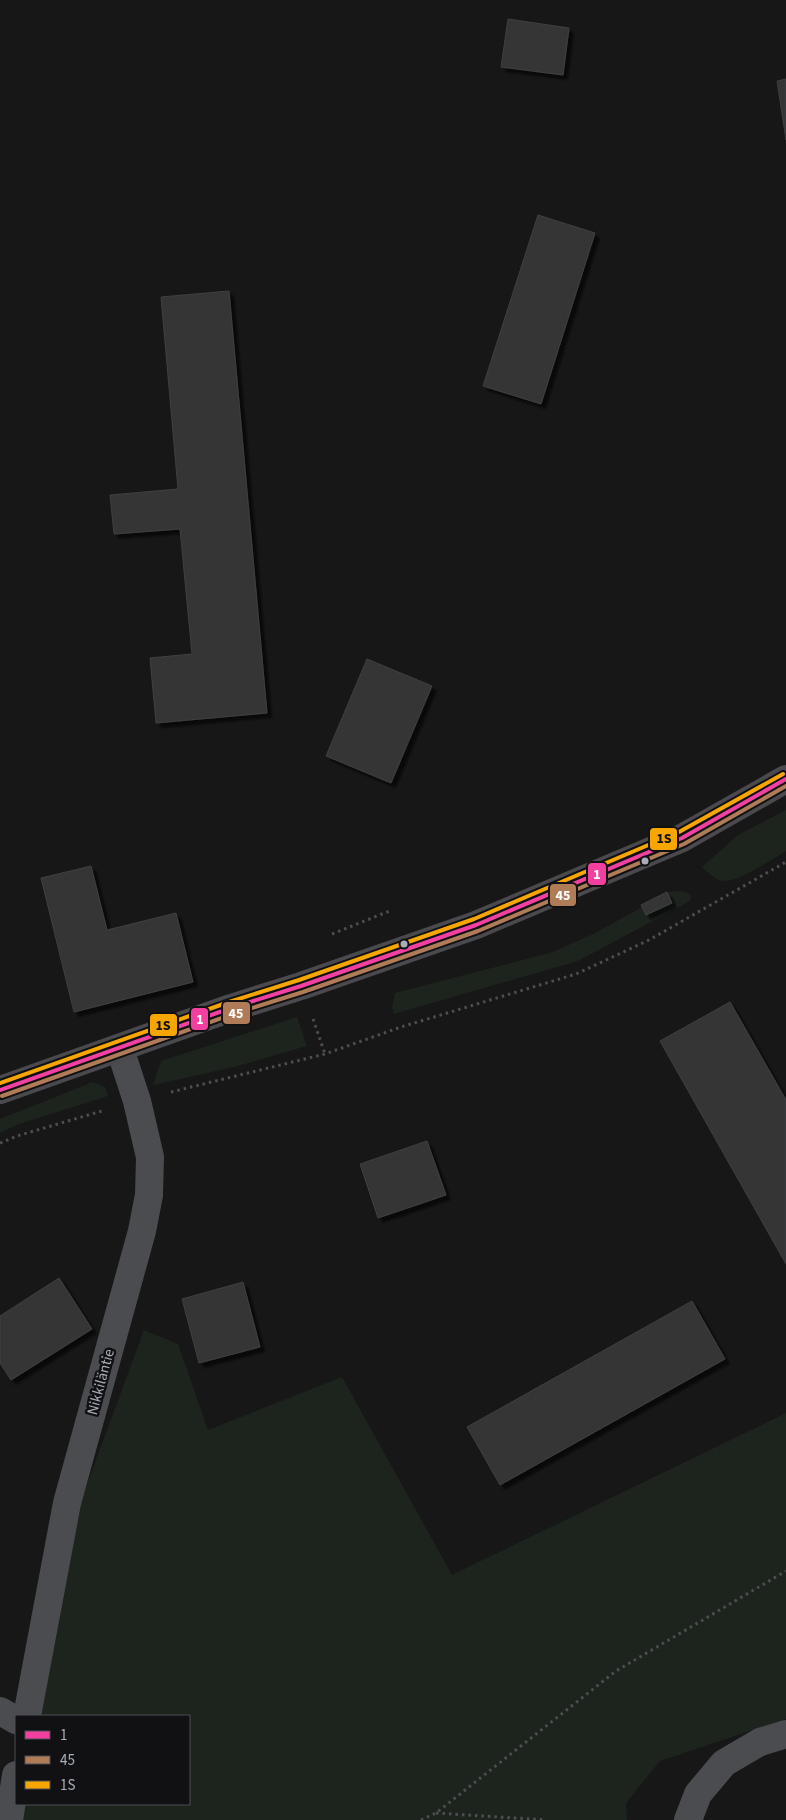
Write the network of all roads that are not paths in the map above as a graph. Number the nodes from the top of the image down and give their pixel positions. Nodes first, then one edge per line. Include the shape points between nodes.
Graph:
1 (786, 779) edge
2 (120, 1049) junction
3 (0, 1090) edge
4 (0, 1711) edge
5 (27, 1715) edge
6 (15, 1719) edge
7 (786, 1734) edge
8 (15, 1781) edge
9 (8, 1820) edge
10 (688, 1820) edge

1 - 2 main road via 682,838 476,925
2 - 3 main road
2 - 5 street, Nikkiläntie via 150,1157 149,1195 68,1503
4 - 6 street
7 - 10 street via 760,1742 724,1763 698,1794
8 - 9 street

